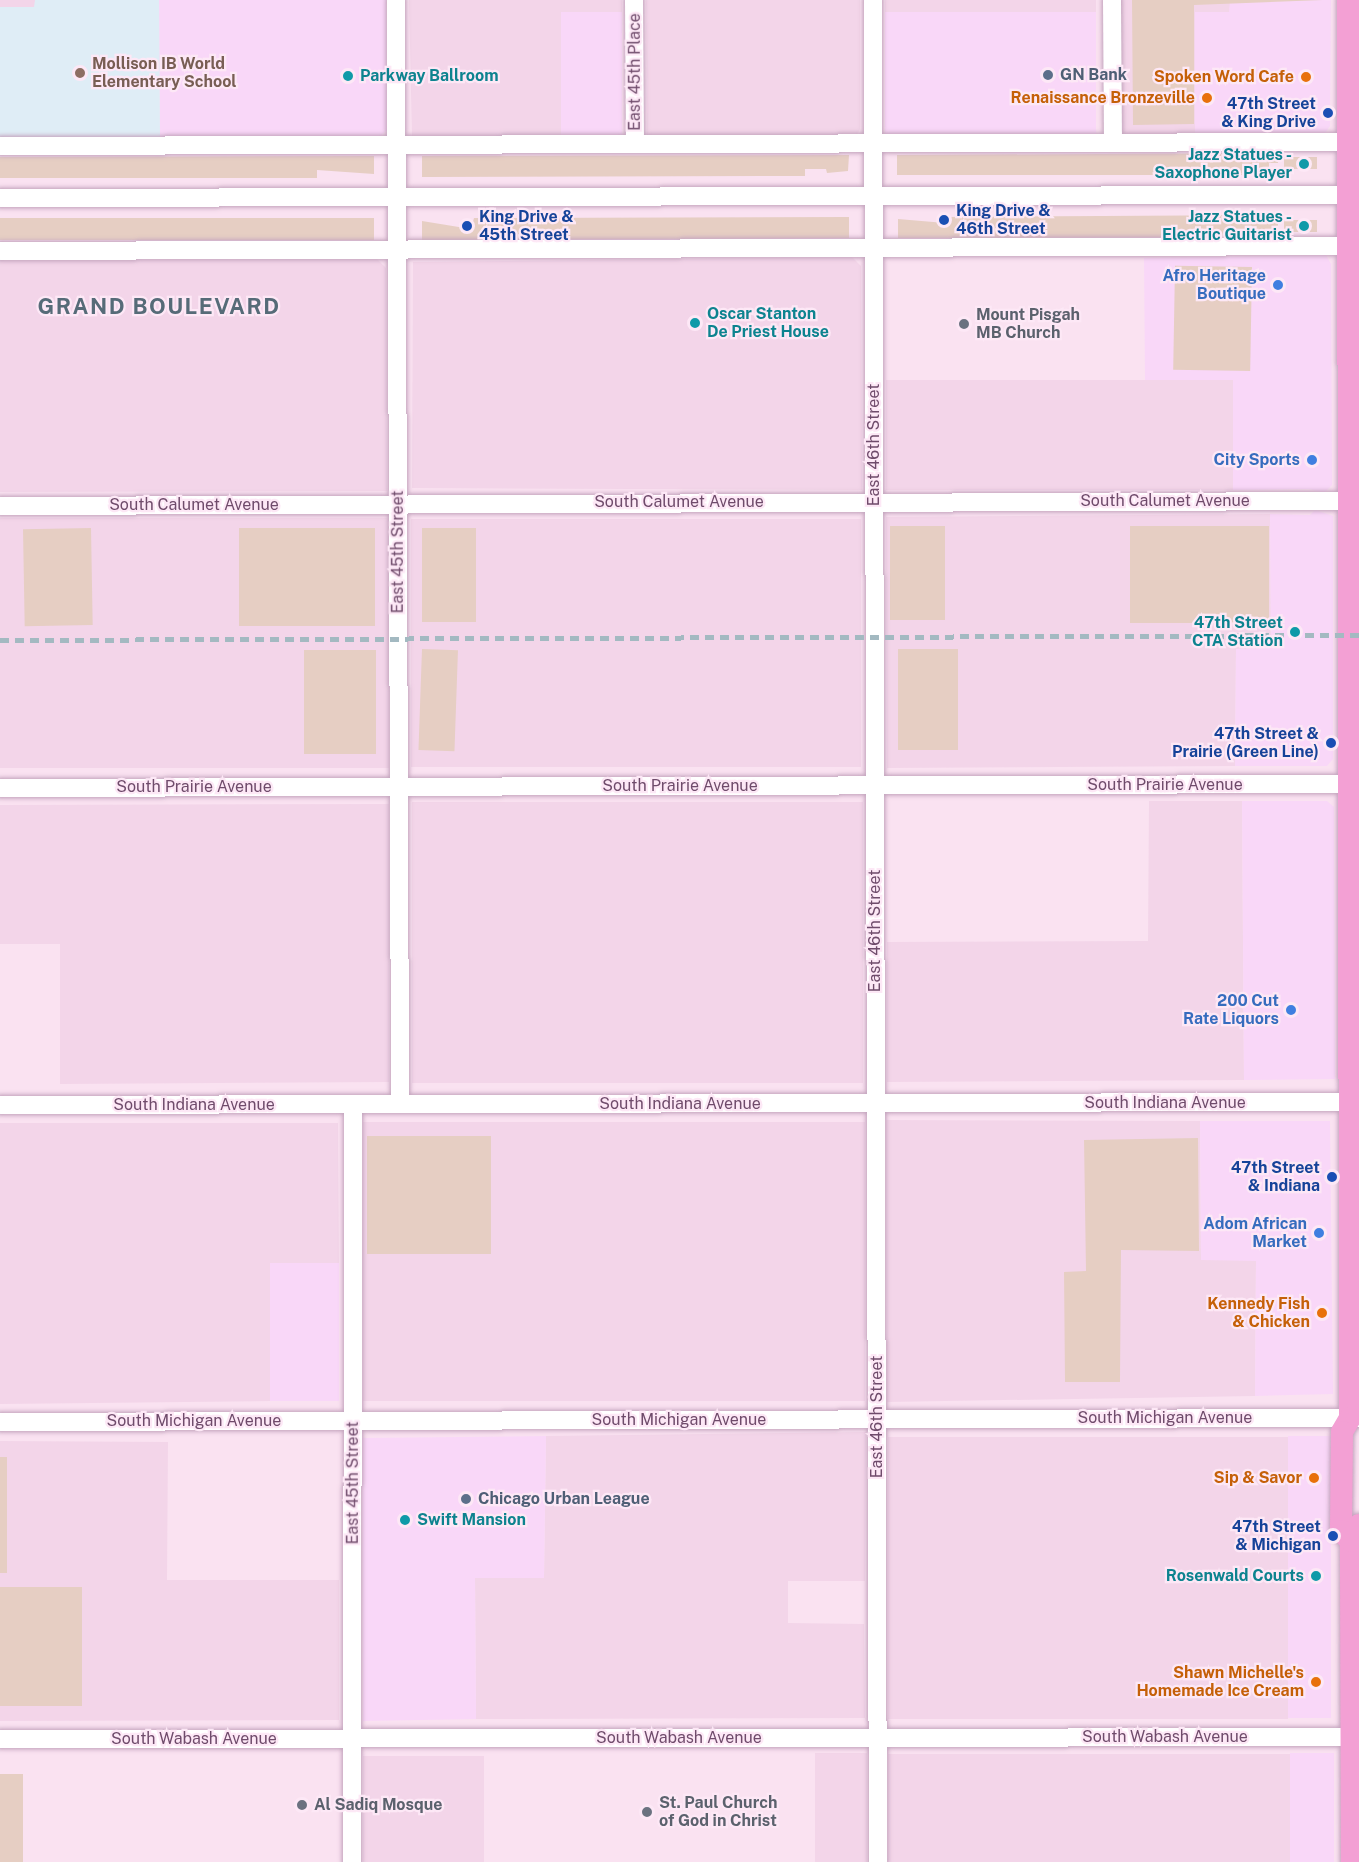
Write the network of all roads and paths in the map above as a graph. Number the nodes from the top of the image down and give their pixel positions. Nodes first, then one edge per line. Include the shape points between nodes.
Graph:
1 (396, 0) edge
2 (634, 0) edge
3 (873, 0) edge
4 (1112, 0) edge
5 (1348, 0) edge
6 (1113, 142) junction
7 (1354, 142) edge
8 (873, 143) junction
9 (635, 144) junction
10 (397, 145) junction
11 (0, 146) edge
12 (873, 195) junction
13 (1354, 195) edge
14 (0, 198) edge
15 (397, 199) junction
16 (1354, 246) edge
17 (873, 248) junction
18 (397, 249) junction
19 (0, 251) edge
20 (1354, 501) edge
21 (874, 502) junction
22 (398, 503) junction
23 (0, 506) edge
24 (1354, 784) edge
25 (875, 785) junction
26 (399, 786) junction
27 (0, 788) edge
28 (1354, 1102) edge
29 (876, 1103) junction
30 (353, 1104) junction
31 (400, 1104) junction
32 (0, 1105) edge
33 (877, 1419) junction
34 (353, 1420) junction
35 (0, 1422) edge
36 (1356, 1422) edge
37 (1355, 1533) edge
38 (878, 1737) junction
39 (1355, 1737) edge
40 (352, 1738) junction
41 (0, 1739) edge
42 (352, 1862) edge
43 (878, 1862) edge
44 (1352, 1862) edge

1 - 10 street, East 45th Street
2 - 9 street, East 45th Place
3 - 8 street, East 46th Street
4 - 6 street
5 - 7 main road
6 - 7 street
6 - 8 street
7 - 13 main road
8 - 9 street
8 - 12 street, East 46th Street
9 - 10 street
10 - 11 street
10 - 15 street, East 45th Street
12 - 13 street
12 - 15 street
12 - 17 street, East 46th Street
13 - 16 main road
14 - 15 street
15 - 18 street, East 45th Street
16 - 17 street
16 - 20 main road
17 - 18 street
17 - 21 street, East 46th Street
18 - 19 street
18 - 22 street, East 45th Street
20 - 21 street, South Calumet Avenue
20 - 24 main road
21 - 22 street, South Calumet Avenue
21 - 25 street, East 46th Street
22 - 23 street, South Calumet Avenue
22 - 26 street, East 45th Street
24 - 25 street, South Prairie Avenue
24 - 28 main road
25 - 26 street, South Prairie Avenue
25 - 29 street, East 46th Street
26 - 27 street, South Prairie Avenue
26 - 31 street, East 45th Street
28 - 29 street, South Indiana Avenue
28 - 36 main road
29 - 31 street, South Indiana Avenue
29 - 33 street, East 46th Street
30 - 31 street, South Indiana Avenue
30 - 32 street, South Indiana Avenue
30 - 34 street, East 45th Street
33 - 34 street, South Michigan Avenue
33 - 36 street, South Michigan Avenue
33 - 38 street, East 46th Street
34 - 35 street, South Michigan Avenue
34 - 40 street, East 45th Street
36 - 37 main road via 1342,1432 1341,1531
37 - 39 main road
38 - 39 street, South Wabash Avenue
38 - 40 street, South Wabash Avenue
38 - 43 street, East 46th Street
39 - 44 main road
40 - 41 street, South Wabash Avenue
40 - 42 street, East 45th Street

